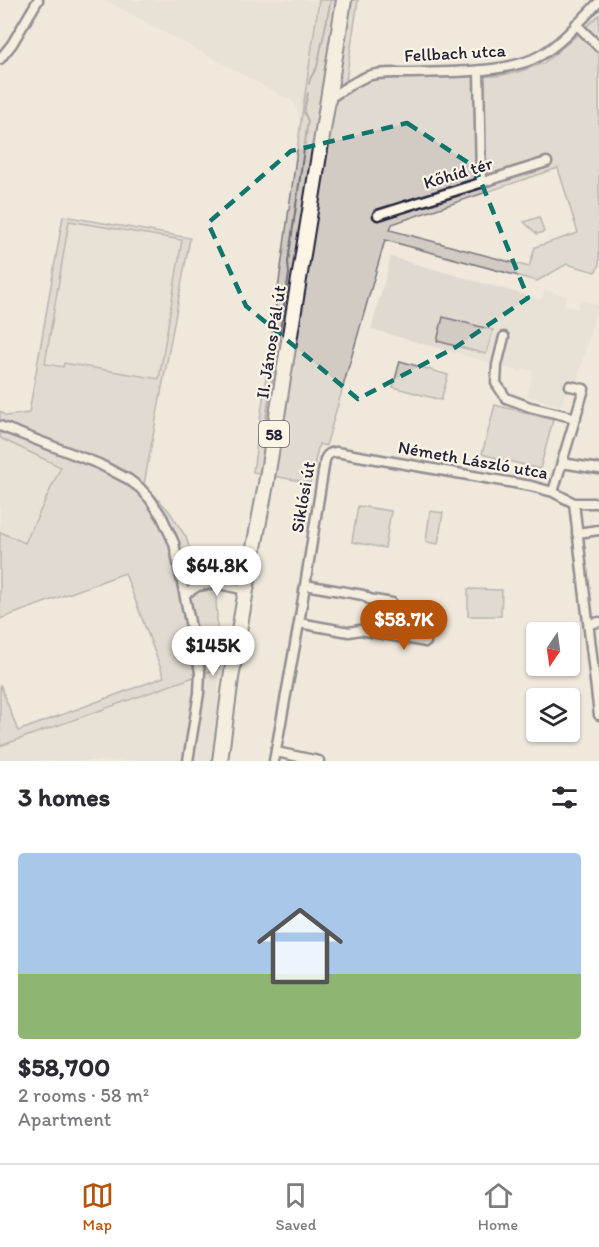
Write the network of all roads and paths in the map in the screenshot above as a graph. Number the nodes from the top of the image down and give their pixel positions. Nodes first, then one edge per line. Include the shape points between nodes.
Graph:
1 (38, 0) edge
2 (344, 0) edge
3 (599, 2) edge
4 (576, 24) junction
5 (599, 47) edge
6 (0, 59) edge
7 (478, 70) junction
8 (328, 99) junction
9 (547, 162) dead end
10 (481, 183) junction
11 (378, 215) dead end
12 (504, 337) dead end
13 (570, 386) dead end
14 (576, 418) junction
15 (0, 426) edge
16 (330, 453) joint
17 (562, 463) junction
18 (599, 469) edge
19 (553, 492) junction
20 (574, 503) junction
21 (599, 503) edge
22 (599, 530) edge
23 (577, 533) junction
24 (305, 585) junction
25 (246, 590) junction
26 (185, 594) junction
27 (599, 622) edge
28 (299, 623) junction
29 (589, 624) junction
30 (388, 635) junction
31 (426, 642) dead end
32 (597, 679) edge
33 (599, 715) edge
34 (275, 757) edge
35 (188, 761) edge
36 (220, 761) edge
37 (319, 761) edge

1 - 6 street
2 - 8 main road, II. János Pál út / 58
3 - 4 street, Fellbach utca
4 - 5 street
4 - 7 street, Fellbach utca via 541,56 512,66
7 - 8 street, Fellbach utca via 370,75
7 - 10 street
8 - 25 main road, II. János Pál út / 58
9 - 10 street, Kőhíd tér
10 - 11 street, Kőhíd tér
12 - 14 street via 496,383 506,398
13 - 14 street via 584,389
14 - 17 street
15 - 26 street via 99,464 140,488 162,517 174,543
16 - 19 street, Németh László utca
16 - 24 street, Siklósi út via 325,460
17 - 18 street
17 - 19 street
19 - 20 street, Németh László utca
20 - 21 street
20 - 23 street
22 - 23 street
23 - 29 street
24 - 28 street, Siklósi út
24 - 30 street via 393,603
25 - 26 street via 214,583
25 - 36 main road, II. János Pál út / 58
26 - 35 street via 200,672
27 - 29 street
28 - 30 street
28 - 34 street, Siklósi út
29 - 32 street
30 - 31 street
32 - 33 street
34 - 37 street

